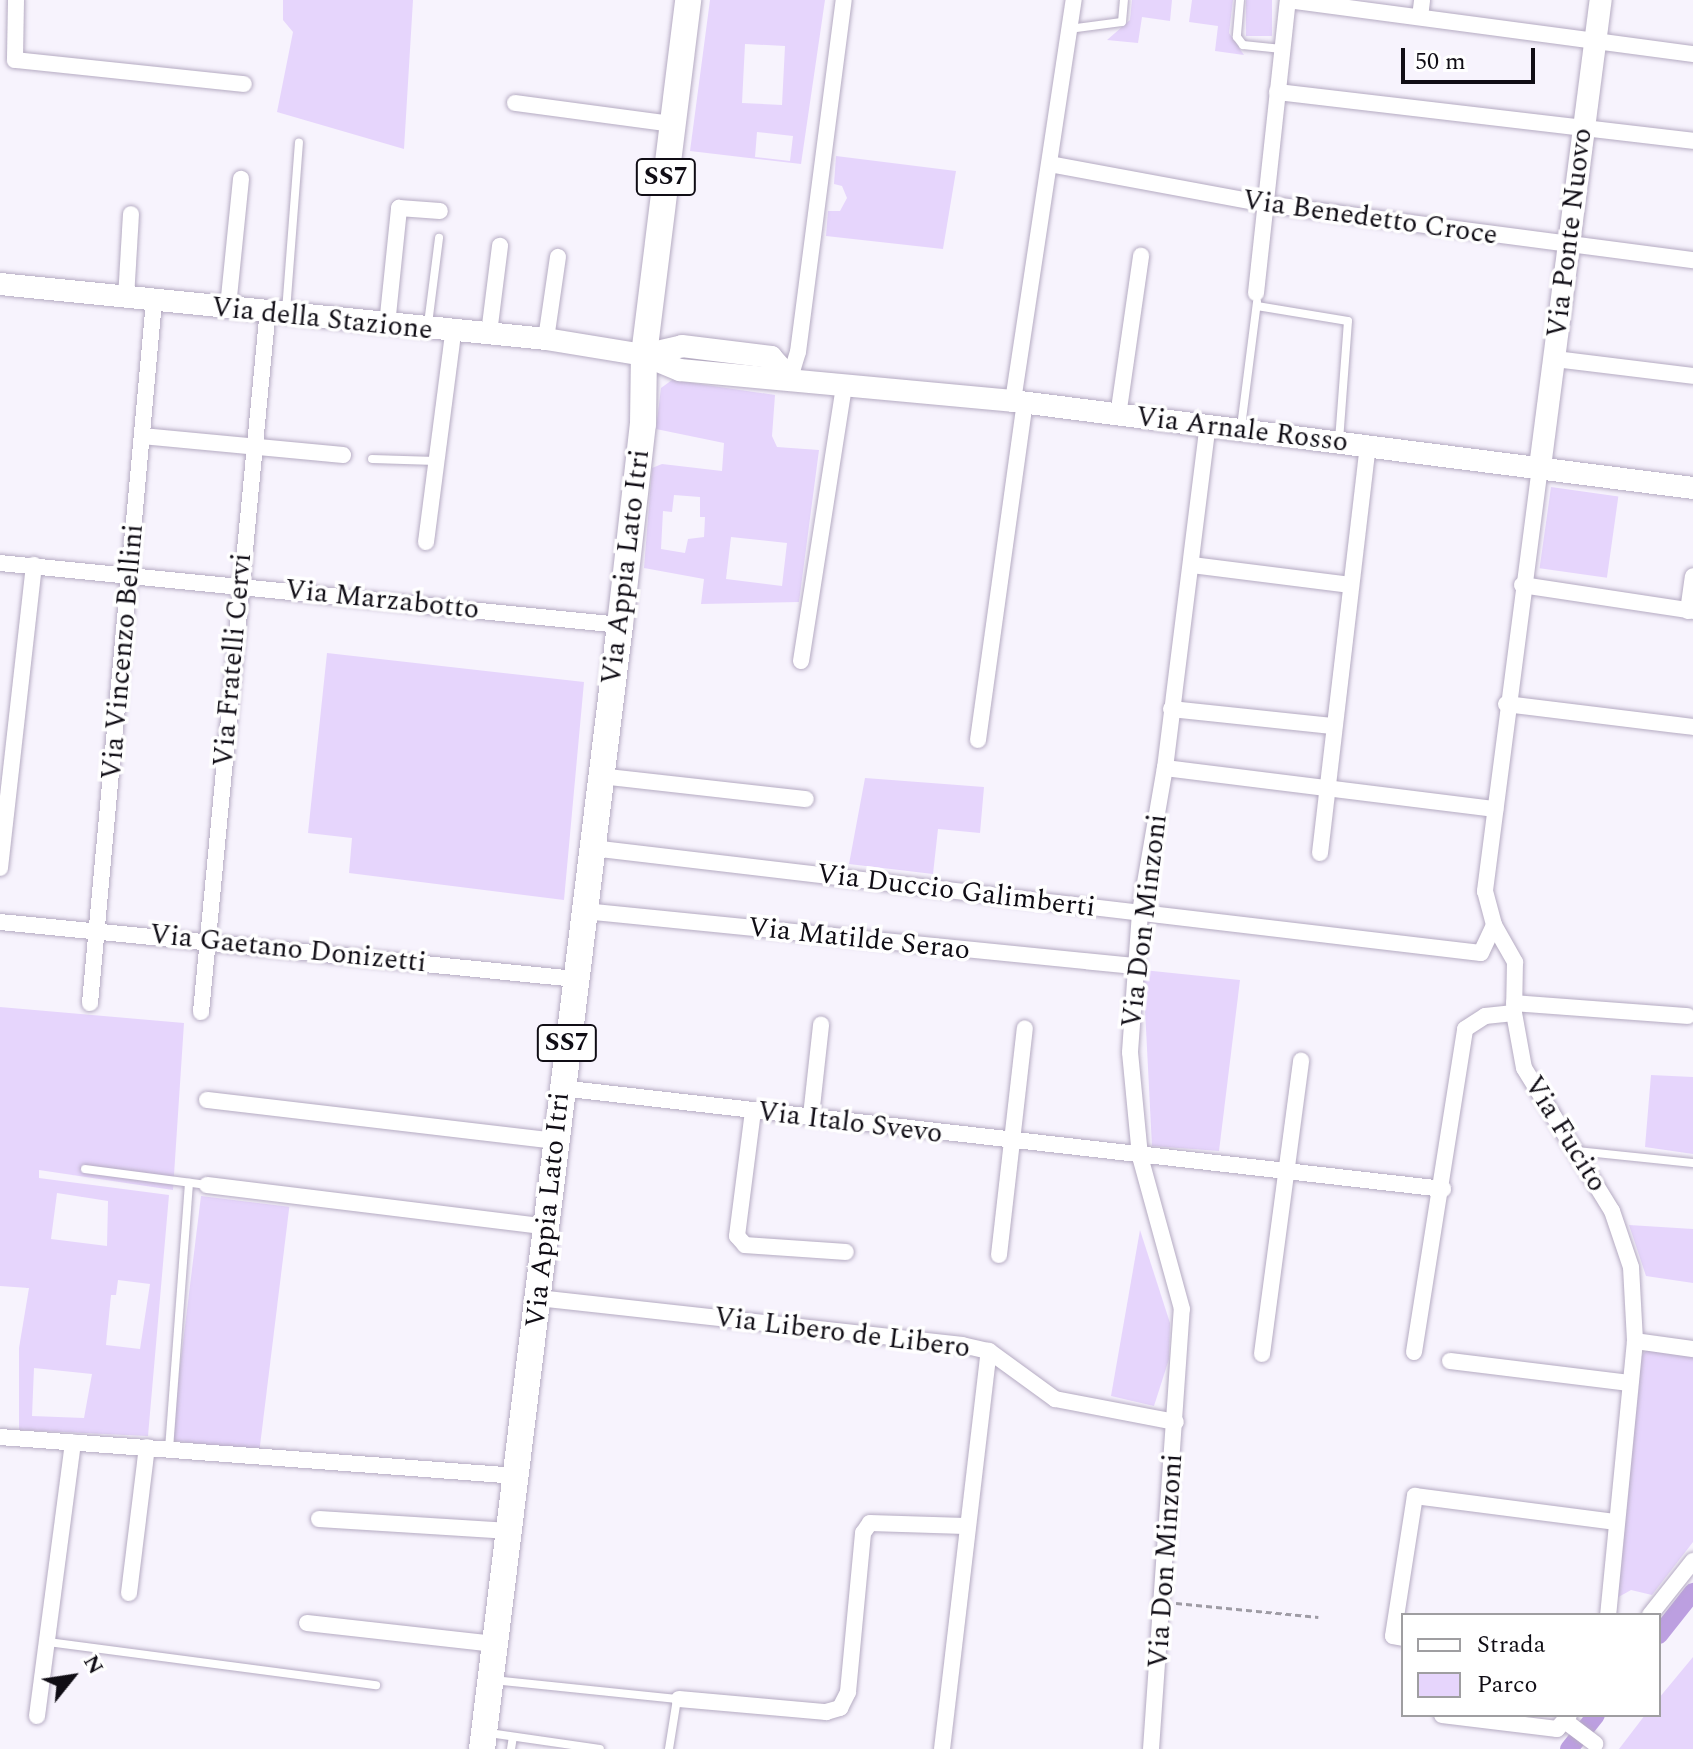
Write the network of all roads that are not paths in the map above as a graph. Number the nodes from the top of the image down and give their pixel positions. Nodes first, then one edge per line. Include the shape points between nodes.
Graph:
1 (16, 0) edge
2 (688, 0) edge
3 (844, 0) edge
4 (1074, 0) edge
5 (1124, 0) edge
6 (1240, 0) edge
7 (1288, 0) edge
8 (1422, 0) edge
9 (1601, 0) edge
10 (1420, 17) junction
11 (1069, 29) junction
12 (1593, 44) junction
13 (1282, 49) junction
14 (1693, 54) edge
15 (244, 84) dead end
16 (1277, 92) junction
17 (515, 103) dead end
18 (673, 124) junction
19 (1582, 126) junction
20 (1693, 141) edge
21 (299, 142) dead end
22 (1050, 164) junction
23 (241, 179) dead end
24 (1266, 204) junction
25 (440, 211) dead end
26 (131, 214) dead end
27 (439, 238) dead end
28 (500, 246) dead end
29 (1570, 246) junction
30 (1141, 256) dead end
31 (558, 257) dead end
32 (1693, 260) edge
33 (0, 284) edge
34 (126, 298) junction
35 (1256, 300) junction
36 (154, 301) junction
37 (228, 307) junction
38 (277, 311) junction
39 (387, 325) junction
40 (427, 329) junction
41 (453, 333) junction
42 (489, 333) junction
43 (546, 339) junction
44 (644, 355) junction
45 (1555, 359) junction
46 (1693, 376) edge
47 (790, 378) junction
48 (844, 385) junction
49 (1019, 402) junction
50 (1118, 416) junction
51 (1208, 425) junction
52 (1240, 428) junction
53 (142, 436) junction
54 (1339, 442) junction
55 (1368, 444) junction
56 (253, 450) junction
57 (343, 455) dead end
58 (372, 459) dead end
59 (436, 461) junction
60 (1540, 467) junction
61 (1693, 488) edge
62 (426, 542) dead end
63 (0, 563) edge
64 (34, 565) junction
65 (1192, 565) junction
66 (127, 576) junction
67 (1693, 576) edge
68 (1351, 585) junction
69 (1522, 585) junction
70 (240, 586) junction
71 (1691, 611) edge
72 (620, 625) junction
73 (801, 661) dead end
74 (1506, 704) junction
75 (1171, 709) junction
76 (1332, 726) junction
77 (1693, 727) edge
78 (978, 740) dead end
79 (1165, 768) junction
80 (600, 776) junction
81 (1324, 789) junction
82 (806, 799) dead end
83 (1495, 809) junction
84 (592, 848) junction
85 (1320, 853) dead end
86 (0, 868) edge
87 (584, 911) junction
88 (1140, 912) junction
89 (0, 922) edge
90 (1494, 925) junction
91 (98, 931) junction
92 (207, 940) junction
93 (1134, 966) junction
94 (576, 979) junction
95 (90, 1003) dead end
96 (1514, 1008) junction
97 (201, 1012) dead end
98 (1688, 1016) dead end
99 (821, 1025) dead end
100 (1025, 1028) dead end
101 (1301, 1061) dead end
102 (561, 1088) junction
103 (207, 1100) dead end
104 (753, 1111) junction
105 (811, 1116) junction
106 (557, 1141) junction
107 (1010, 1143) junction
108 (1575, 1151) junction
109 (1140, 1156) junction
110 (1693, 1163) edge
111 (85, 1169) dead end
112 (1288, 1169) junction
113 (189, 1183) junction
114 (207, 1185) joint
115 (1443, 1189) junction
116 (548, 1227) junction
117 (846, 1252) dead end
118 (999, 1255) dead end
119 (538, 1298) junction
120 (1635, 1341) junction
121 (1693, 1349) edge
122 (989, 1351) junction
123 (1414, 1352) dead end
124 (1262, 1354) dead end
125 (1450, 1361) dead end
126 (1628, 1383) junction
127 (1176, 1422) junction
128 (0, 1441) edge
129 (73, 1442) junction
130 (147, 1447) junction
131 (169, 1449) junction
132 (517, 1476) junction
133 (319, 1519) dead end
134 (1614, 1522) junction
135 (965, 1526) junction
136 (510, 1531) junction
137 (1693, 1561) edge
138 (129, 1593) dead end
139 (1608, 1613) edge
140 (1652, 1613) edge
141 (307, 1623) dead end
142 (1401, 1638) edge
143 (48, 1642) junction
144 (495, 1644) junction
145 (490, 1680) junction
146 (376, 1685) dead end
147 (678, 1699) junction
148 (37, 1716) dead end
149 (1477, 1717) edge
150 (1566, 1722) edge
151 (513, 1737) junction
152 (483, 1740) edge
153 (1595, 1744) dead end
154 (553, 1746) edge
155 (511, 1749) edge
156 (600, 1749) edge
157 (669, 1749) edge
158 (942, 1749) edge
159 (1151, 1749) edge

1 - 15 street via 15,60
2 - 18 main road, SS7
3 - 47 street via 798,352
4 - 11 street
5 - 11 lane via 1122,22
6 - 13 lane via 1237,37 1243,45
7 - 10 street
7 - 13 street
8 - 10 street
9 - 12 street, Via Ponte Nuovo
10 - 12 street
11 - 22 street
12 - 14 street
12 - 19 street, Via Ponte Nuovo
13 - 16 street
16 - 19 street
16 - 24 street
17 - 18 street
18 - 44 main road, SS7
19 - 20 street
19 - 29 street, Via Ponte Nuovo
21 - 38 lane
22 - 24 street, Via Benedetto Croce
22 - 49 street
23 - 37 street
24 - 29 street, Via Benedetto Croce
24 - 35 street
25 - 39 street via 399,208
26 - 34 street
27 - 40 lane
28 - 42 street
29 - 32 street, Via Benedetto Croce
29 - 45 street, Via Ponte Nuovo
30 - 50 street
31 - 43 street
33 - 34 street, Via della Stazione
34 - 36 street, Via della Stazione
35 - 52 lane
35 - 54 lane via 1348,321
36 - 37 street, Via della Stazione
36 - 53 street, Via Vincenzo Bellini
37 - 38 street, Via della Stazione
38 - 39 street, Via della Stazione
38 - 56 street, Via Fratelli Cervi
39 - 40 street, Via della Stazione
40 - 41 street, Via della Stazione
41 - 42 street, Via della Stazione
41 - 59 street
42 - 43 street, Via della Stazione
43 - 44 street, Via della Stazione
44 - 47 street, Via Arnale Rosso via 680,370
44 - 72 main road, Via Appia Lato Itri / SS7 via 643,424
45 - 46 street
45 - 60 street, Via Ponte Nuovo
47 - 48 street, Via Arnale Rosso
48 - 49 street, Via Arnale Rosso
48 - 73 street
49 - 50 street, Via Arnale Rosso
49 - 78 street
50 - 51 street, Via Arnale Rosso
51 - 52 street, Via Arnale Rosso
51 - 65 street, Via Don Minzoni
52 - 54 street, Via Arnale Rosso
53 - 56 street
53 - 66 street, Via Vincenzo Bellini
54 - 55 street, Via Arnale Rosso
55 - 60 street, Via Arnale Rosso
55 - 68 street
56 - 57 street
56 - 70 street, Via Fratelli Cervi
58 - 59 lane
59 - 62 street
60 - 61 street, Via Arnale Rosso via 1568,476
60 - 69 street, Via Fucito
63 - 64 street, Via Marzabotto
64 - 66 street, Via Marzabotto
64 - 86 street
65 - 68 street
65 - 75 street, Via Don Minzoni
66 - 70 street, Via Marzabotto
66 - 91 street, Via Vincenzo Bellini
67 - 71 street
68 - 76 street
69 - 71 street
69 - 74 street, Via Fucito
70 - 72 street, Via Marzabotto
70 - 92 street, Via Fratelli Cervi
72 - 80 main road, Via Appia Lato Itri / SS7
74 - 77 street
74 - 83 street, Via Fucito
75 - 76 street
75 - 79 street, Via Don Minzoni
76 - 81 street
79 - 81 street
79 - 88 street, Via Don Minzoni
80 - 82 street
80 - 84 main road, Via Appia Lato Itri / SS7
81 - 83 street
81 - 85 street
83 - 90 street, Via Fucito via 1485,891
84 - 87 main road, Via Appia Lato Itri / SS7
84 - 88 street, Via Duccio Galimberti
87 - 93 street, Via Matilde Serao
87 - 94 main road, Via Appia Lato Itri / SS7
88 - 90 street, Via Duccio Galimberti via 1481,953
88 - 93 street, Via Don Minzoni
89 - 91 street, Via Gaetano Donizetti
90 - 96 street, Via Fucito via 1515,962
91 - 92 street, Via Gaetano Donizetti
91 - 95 street, Via Vincenzo Bellini
92 - 94 street, Via Gaetano Donizetti
92 - 97 street, Via Fratelli Cervi
93 - 109 street, Via Don Minzoni via 1130,1052
94 - 102 main road, Via Appia Lato Itri / SS7
96 - 98 street
96 - 108 street, Via Fucito via 1524,1068
96 - 115 street via 1485,1016 1465,1029
99 - 105 street
100 - 107 street
101 - 112 street
102 - 104 street, Via Italo Svevo
102 - 106 main road, Via Appia Lato Itri / SS7
103 - 106 street
104 - 105 street, Via Italo Svevo
104 - 117 street via 737,1236 745,1245
105 - 107 street, Via Italo Svevo
106 - 116 main road, Via Appia Lato Itri / SS7
107 - 109 street, Via Italo Svevo
107 - 118 street
108 - 110 lane
108 - 120 street, Via Fucito via 1612,1211 1631,1267
109 - 112 street, Via Italo Svevo
109 - 127 street, Via Don Minzoni via 1182,1309
111 - 113 lane
112 - 115 street, Via Italo Svevo
112 - 124 street
113 - 114 lane
113 - 131 lane
114 - 116 street
115 - 123 street
116 - 119 main road, Via Appia Lato Itri / SS7
119 - 122 street, Via Libero de Libero
119 - 132 main road, Via Appia Lato Itri / SS7
120 - 121 street
120 - 126 street, Via Fucito
122 - 127 street, Via Libero de Libero via 1055,1399
122 - 135 street
125 - 126 street
126 - 134 street, Via Fucito
127 - 159 street, Via Don Minzoni
128 - 129 street
129 - 130 street
129 - 143 street
130 - 131 street
130 - 138 street
131 - 132 street
132 - 136 main road, Via Appia Lato Itri / SS7
133 - 136 street
134 - 139 street, Via Fucito
134 - 142 street via 1415,1496 1393,1636
135 - 147 street via 870,1523 863,1533 848,1692 840,1708 826,1712
135 - 158 street
136 - 144 main road, Via Appia Lato Itri / SS7
137 - 140 street
141 - 144 street
143 - 146 lane
143 - 148 street
144 - 145 main road, Via Appia Lato Itri / SS7
145 - 147 lane
145 - 152 main road, Via Appia Lato Itri / SS7
147 - 157 lane
149 - 150 street
150 - 153 street
151 - 152 lane
151 - 154 lane
151 - 155 lane
154 - 156 lane

